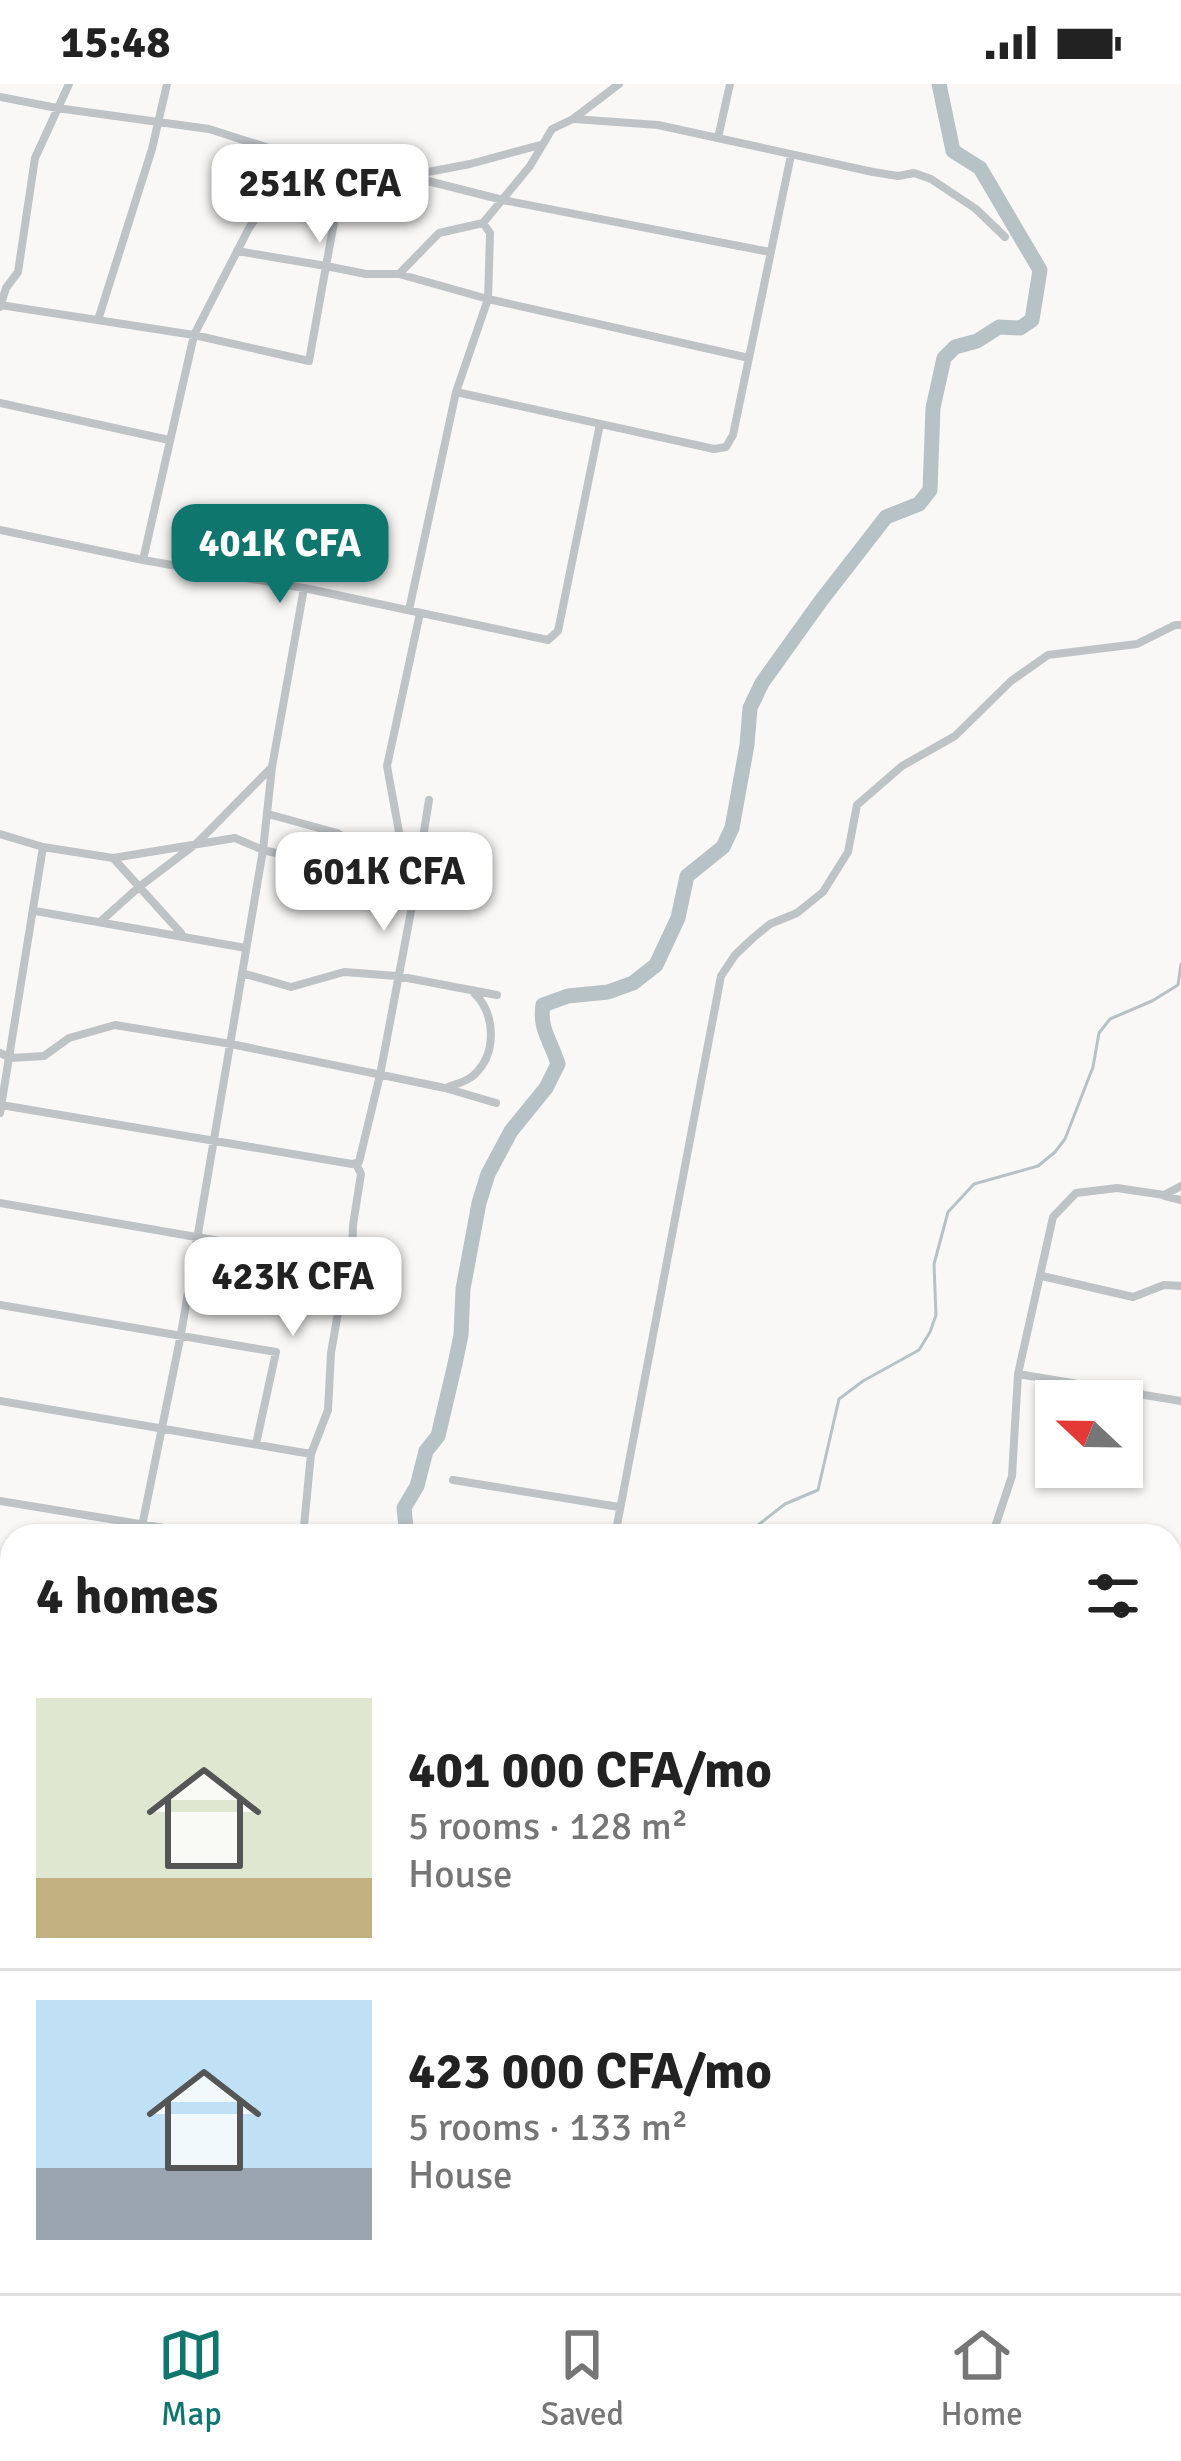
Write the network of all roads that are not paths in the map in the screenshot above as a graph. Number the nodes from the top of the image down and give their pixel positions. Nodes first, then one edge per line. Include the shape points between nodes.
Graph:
1 (69, 84) edge
2 (167, 84) edge
3 (619, 84) edge
4 (730, 84) edge
5 (0, 97) edge
6 (57, 108) junction
7 (573, 119) junction
8 (157, 122) junction
9 (718, 138) junction
10 (541, 145) junction
11 (791, 155) junction
12 (294, 157) junction
13 (346, 163) junction
14 (407, 176) junction
15 (503, 200) junction
16 (483, 223) junction
17 (1005, 237) dead end
18 (237, 251) junction
19 (770, 252) junction
20 (326, 266) junction
21 (399, 274) junction
22 (488, 298) junction
23 (0, 306) edge
24 (98, 320) junction
25 (194, 334) junction
26 (749, 358) junction
27 (456, 392) junction
28 (0, 403) edge
29 (600, 424) junction
30 (170, 440) junction
31 (0, 530) edge
32 (143, 560) junction
33 (304, 588) junction
34 (409, 610) junction
35 (421, 613) junction
36 (1181, 626) edge
37 (272, 766) junction
38 (428, 800) dead end
39 (268, 814) junction
40 (337, 833) junction
41 (0, 834) edge
42 (197, 843) junction
43 (43, 848) junction
44 (263, 850) junction
45 (113, 858) junction
46 (139, 887) junction
47 (412, 906) junction
48 (35, 910) junction
49 (100, 921) junction
50 (183, 935) junction
51 (246, 948) junction
52 (242, 973) junction
53 (397, 976) junction
54 (472, 990) junction
55 (497, 994) dead end
56 (231, 1044) junction
57 (0, 1053) edge
58 (11, 1058) junction
59 (380, 1075) junction
60 (2, 1087) edge
61 (445, 1088) junction
62 (496, 1103) dead end
63 (1, 1109) edge
64 (214, 1140) junction
65 (356, 1164) junction
66 (1181, 1186) edge
67 (1164, 1195) junction
68 (1181, 1200) edge
69 (0, 1203) edge
70 (195, 1238) junction
71 (352, 1263) junction
72 (1042, 1276) junction
73 (1181, 1286) edge
74 (0, 1305) edge
75 (181, 1334) junction
76 (1018, 1374) junction
77 (0, 1400) edge
78 (1181, 1401) edge
79 (163, 1427) junction
80 (256, 1444) junction
81 (311, 1454) junction
82 (453, 1480) dead end
83 (0, 1501) edge
84 (619, 1507) junction
85 (142, 1524) joint
86 (303, 1524) edge
87 (617, 1524) edge
88 (996, 1524) edge

1 - 6 street
2 - 8 street
3 - 7 street
4 - 9 street
5 - 6 street
6 - 8 street
6 - 23 street via 35,158 18,272
7 - 9 street
7 - 10 street
8 - 12 street via 209,129
8 - 24 street
9 - 11 street
10 - 14 street
10 - 15 street
11 - 17 street via 932,179
11 - 19 street
12 - 13 street
12 - 18 street
13 - 14 street
13 - 20 street
14 - 15 street
15 - 16 street
15 - 19 street
16 - 21 street via 439,232
16 - 22 street via 490,233
18 - 20 street
18 - 25 street
19 - 26 street
20 - 21 street
20 - 25 street via 309,362
21 - 22 street
22 - 26 street
22 - 27 street
23 - 24 street
24 - 25 street
25 - 30 street
26 - 29 street via 727,447
27 - 29 street
27 - 34 street
28 - 30 street
29 - 35 street via 553,638
30 - 32 street
31 - 32 street
32 - 33 street
33 - 34 street
33 - 37 street
34 - 35 street
35 - 47 street via 387,766
36 - 84 street via 1137,644 1048,655 1011,681 955,736 857,805 848,852 823,892 770,924 721,976
37 - 39 street
37 - 42 street
38 - 47 street
39 - 40 street
39 - 44 street
40 - 44 street via 318,853
40 - 47 street via 373,852
41 - 43 street
42 - 44 street via 235,838
42 - 45 street
42 - 46 street
43 - 45 street
43 - 48 street
44 - 51 street
45 - 46 street
46 - 49 street
46 - 50 street
47 - 53 street
48 - 49 street
48 - 58 street
49 - 50 street
50 - 51 street
51 - 52 street
52 - 53 street via 291,987 344,972
52 - 56 street
53 - 54 street
53 - 59 street
54 - 55 street
54 - 61 street via 493,1035 472,1078
56 - 58 street via 115,1025 69,1038 44,1056
56 - 59 street
56 - 64 street
57 - 58 street
58 - 60 street
59 - 61 street
59 - 65 street
60 - 63 street
61 - 62 street
63 - 64 street
64 - 65 street
64 - 70 street
65 - 71 street
66 - 67 street
67 - 68 street
67 - 72 street via 1076,1192 1053,1217
69 - 70 street
70 - 71 street via 306,1256 323,1267
70 - 75 street
71 - 81 street via 331,1353 328,1410
72 - 73 street via 1133,1297
72 - 76 street
74 - 75 street
75 - 79 street
75 - 80 street via 276,1352
76 - 78 street
76 - 88 street via 1012,1476
77 - 79 street
79 - 80 street
79 - 85 street
80 - 81 street
81 - 86 street
82 - 84 street
83 - 85 street
84 - 87 street

